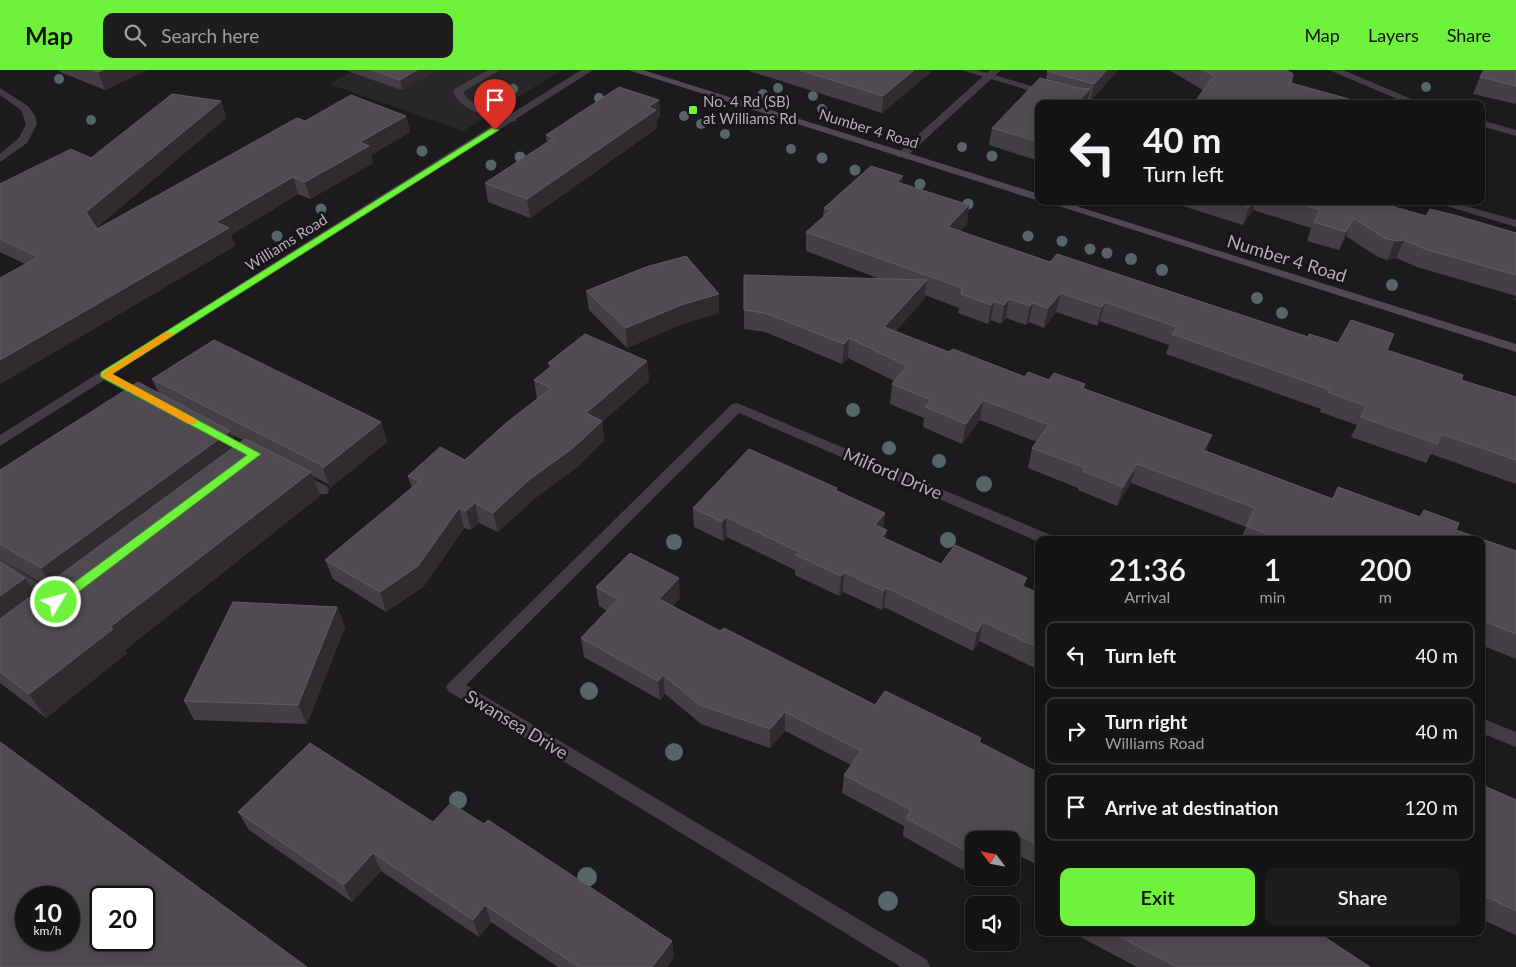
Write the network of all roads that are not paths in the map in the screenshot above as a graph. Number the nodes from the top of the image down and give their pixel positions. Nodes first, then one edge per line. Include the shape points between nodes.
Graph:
1 (495, 70) edge
2 (588, 70) edge
3 (633, 70) edge
4 (966, 70) edge
5 (1334, 70) edge
6 (992, 73) edge
7 (0, 91) edge
8 (1075, 100) edge
9 (1408, 100) edge
10 (512, 119) junction
11 (1485, 124) edge
12 (1516, 133) edge
13 (902, 155) junction
14 (0, 159) edge
15 (1035, 197) edge
16 (1061, 205) edge
17 (1450, 205) edge
18 (1516, 224) edge
19 (1516, 348) edge
20 (105, 375) junction
21 (159, 403) edge
22 (737, 407) joint
23 (0, 440) edge
24 (289, 472) edge
25 (322, 490) dead end
26 (1039, 536) edge
27 (0, 564) edge
28 (42, 612) edge
29 (1485, 727) edge
30 (1516, 740) edge
31 (920, 967) edge

1 - 10 street via 458,91 459,97 465,103
2 - 10 street, Williams Road
3 - 13 main road, Number 4 Road
4 - 6 street
5 - 9 street
6 - 8 street
6 - 13 street
7 - 14 street via 22,103 29,111 32,123 23,142
10 - 20 street, Williams Road
11 - 12 street
13 - 15 main road, Number 4 Road
16 - 19 main road, Number 4 Road
17 - 18 street
20 - 21 street
20 - 23 street, Williams Road
22 - 26 street, Milford Drive
22 - 31 street, Swansea Drive via 454,686
24 - 25 street
27 - 28 street via 60,599
29 - 30 street

